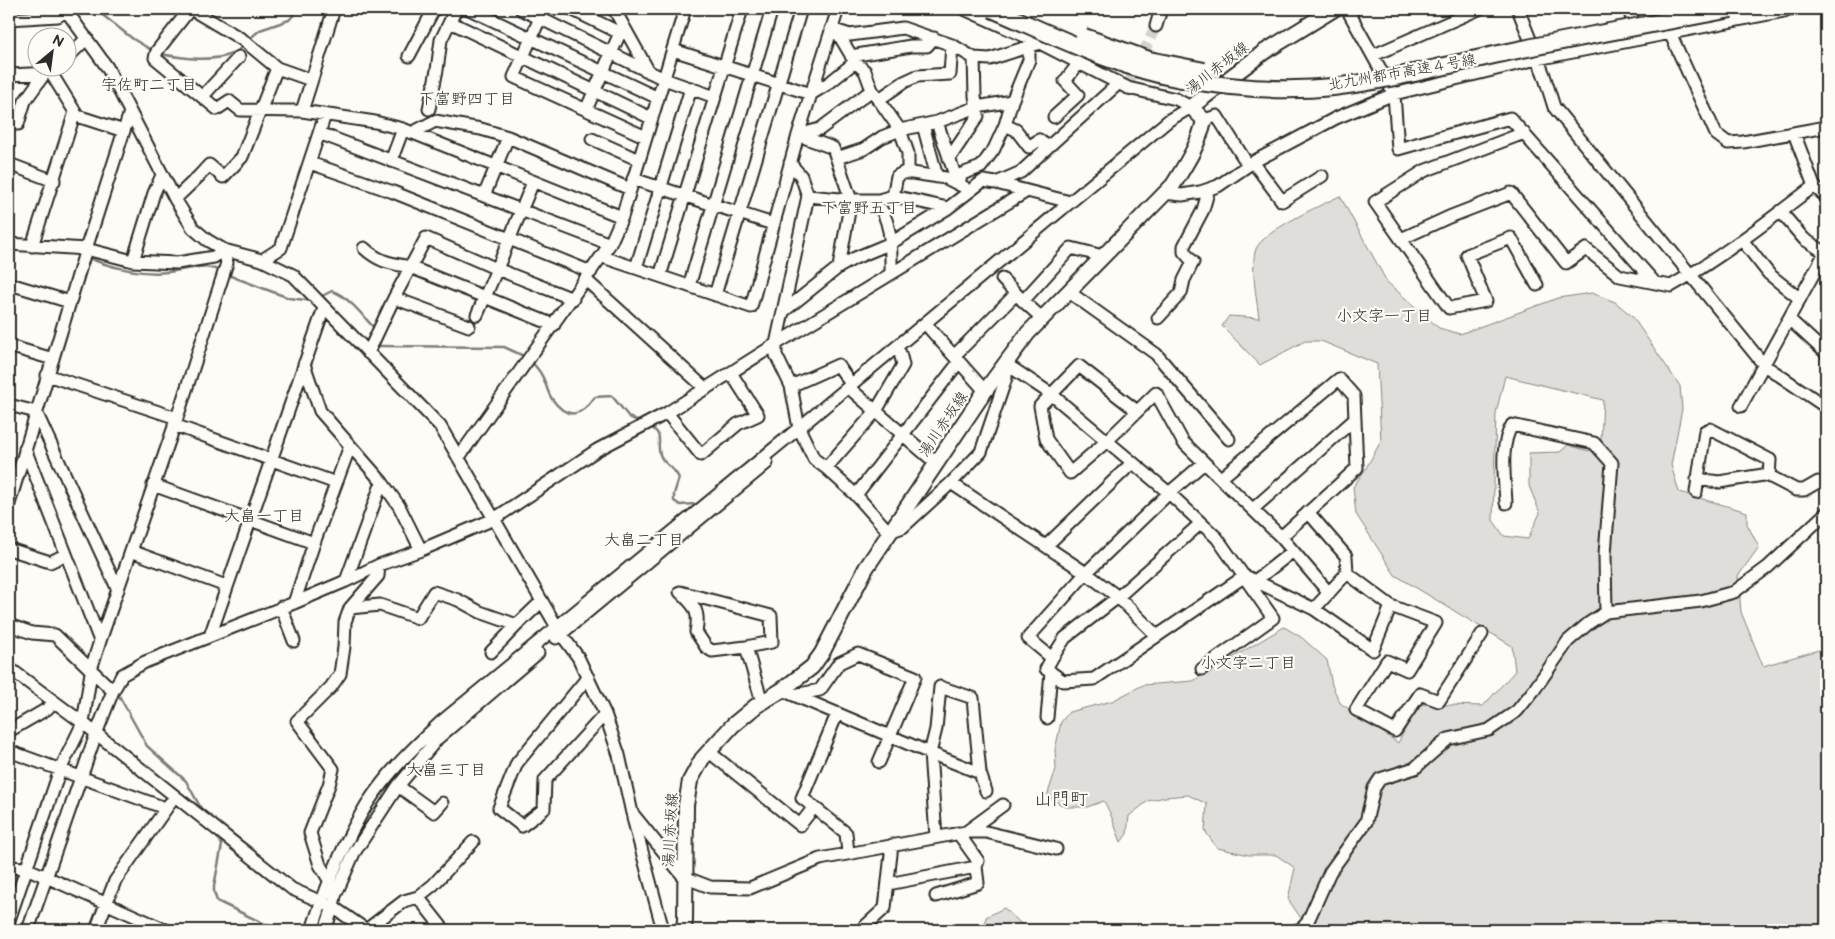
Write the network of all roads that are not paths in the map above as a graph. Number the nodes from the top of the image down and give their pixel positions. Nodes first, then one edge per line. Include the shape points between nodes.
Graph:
1 (66, 9) edge
2 (191, 9) edge
3 (334, 9) edge
4 (434, 9) edge
5 (456, 9) edge
6 (469, 9) edge
7 (521, 9) edge
8 (570, 9) edge
9 (614, 9) edge
10 (685, 9) edge
11 (742, 9) edge
12 (772, 9) edge
13 (801, 9) edge
14 (838, 9) edge
15 (964, 9) edge
16 (992, 9) edge
17 (1017, 9) edge
18 (1161, 9) edge
19 (1334, 9) edge
20 (1347, 9) edge
21 (1478, 9) edge
22 (1518, 9) edge
23 (1629, 9) edge
24 (1676, 9) edge
25 (1731, 9) edge
26 (1794, 9) edge
27 (1759, 12) edge
28 (542, 14) edge
29 (9, 19) edge
30 (450, 22) junction
31 (1156, 26) tunnel mouth
32 (834, 30) junction
33 (1670, 33) junction
34 (87, 38) junction
35 (532, 38) junction
36 (934, 38) junction
37 (1638, 39) junction
38 (1034, 45) junction
39 (952, 46) junction
40 (78, 47) edge
41 (673, 50) junction
42 (611, 53) junction
43 (1374, 55) junction
44 (409, 56) dead end
45 (238, 57) dead end
46 (523, 57) junction
47 (974, 58) junction
48 (853, 59) junction
49 (1537, 59) junction
50 (1079, 63) junction
51 (725, 67) junction
52 (277, 68) junction
53 (603, 72) junction
54 (649, 72) junction
55 (28, 73) edge
56 (9, 75) edge
57 (751, 75) junction
58 (45, 78) edge
59 (55, 78) edge
60 (664, 79) junction
61 (311, 80) junction
62 (778, 84) junction
63 (1125, 85) junction
64 (691, 88) junction
65 (594, 91) junction
66 (811, 94) junction
67 (1394, 94) junction
68 (875, 95) junction
69 (202, 97) junction
70 (715, 97) junction
71 (658, 98) junction
72 (1012, 101) junction
73 (977, 107) junction
74 (1191, 107) junction
75 (429, 109) dead end
76 (261, 110) junction
77 (586, 110) junction
78 (302, 111) junction
79 (130, 112) junction
80 (74, 115) junction
81 (325, 116) junction
82 (1054, 117) dead end
83 (651, 118) junction
84 (1204, 120) junction
85 (936, 122) junction
86 (9, 124) edge
87 (923, 125) junction
88 (1005, 125) junction
89 (1826, 128) edge
90 (900, 130) junction
91 (124, 131) junction
92 (407, 131) junction
93 (319, 133) junction
94 (1524, 133) junction
95 (1794, 133) junction
96 (798, 135) junction
97 (646, 137) junction
98 (508, 138) junction
99 (592, 139) dead end
100 (1048, 147) junction
101 (837, 158) junction
102 (949, 159) junction
103 (639, 160) junction
104 (391, 161) junction
105 (310, 163) junction
106 (790, 163) junction
107 (1251, 163) junction
108 (9, 164) edge
109 (496, 167) junction
110 (908, 173) junction
111 (162, 175) junction
112 (1322, 176) dead end
113 (937, 177) junction
114 (54, 181) junction
115 (534, 182) junction
116 (996, 183) junction
117 (632, 184) junction
118 (958, 184) junction
119 (1814, 186) junction
120 (660, 188) junction
121 (1209, 189) junction
122 (970, 190) junction
123 (1027, 191) junction
124 (1164, 193) junction
125 (484, 196) junction
126 (684, 196) junction
127 (808, 196) junction
128 (893, 196) junction
129 (1826, 198) edge
130 (175, 199) junction
131 (852, 200) junction
132 (874, 200) junction
133 (1070, 202) junction
134 (713, 205) junction
135 (948, 208) junction
136 (521, 210) junction
137 (1780, 211) junction
138 (739, 213) junction
139 (622, 217) junction
140 (773, 224) junction
141 (509, 239) junction
142 (1401, 239) junction
143 (1742, 240) junction
144 (891, 243) junction
145 (9, 244) edge
146 (610, 244) junction
147 (32, 246) junction
148 (364, 248) dead end
149 (86, 249) junction
150 (224, 250) junction
151 (1826, 252) edge
152 (1103, 256) junction
153 (602, 257) junction
154 (262, 260) junction
155 (133, 261) junction
156 (410, 266) junction
157 (839, 267) junction
158 (636, 268) junction
159 (497, 269) junction
160 (892, 274) junction
161 (1691, 274) junction
162 (589, 276) junction
163 (660, 276) junction
164 (1002, 279) dead end
165 (1655, 283) junction
166 (10, 284) edge
167 (1537, 285) dead end
168 (689, 286) junction
169 (1069, 292) junction
170 (715, 295) junction
171 (485, 297) junction
172 (1020, 297) junction
173 (394, 298) junction
174 (573, 299) junction
175 (1800, 299) junction
176 (70, 302) junction
177 (324, 308) junction
178 (784, 311) junction
179 (477, 315) dead end
180 (1043, 318) junction
181 (1158, 318) dead end
182 (1789, 319) junction
183 (554, 325) junction
184 (928, 325) junction
185 (469, 326) dead end
186 (776, 344) junction
187 (9, 346) edge
188 (368, 352) junction
189 (900, 353) junction
190 (1826, 353) edge
191 (53, 359) junction
192 (957, 359) junction
193 (304, 364) junction
194 (1006, 364) junction
195 (1764, 365) junction
196 (731, 373) junction
197 (48, 375) junction
198 (791, 386) junction
199 (851, 387) junction
200 (706, 389) junction
201 (985, 391) junction
202 (1051, 394) junction
203 (9, 405) edge
204 (1741, 406) dead end
205 (1826, 407) edge
206 (876, 411) junction
207 (1136, 411) junction
208 (36, 412) junction
209 (667, 413) junction
210 (1355, 419) junction
211 (175, 422) junction
212 (800, 432) junction
213 (903, 434) junction
214 (1230, 439) dead end
215 (1107, 441) junction
216 (350, 446) junction
217 (25, 449) junction
218 (458, 457) junction
219 (271, 460) junction
220 (1132, 463) junction
221 (1204, 463) junction
222 (936, 464) junction
223 (826, 468) junction
224 (1769, 477) junction
225 (1221, 478) junction
226 (1697, 480) junction
227 (382, 482) junction
228 (336, 483) junction
229 (951, 484) junction
230 (1826, 484) edge
231 (153, 485) junction
232 (1696, 492) dead end
233 (1169, 493) junction
234 (856, 495) junction
235 (1506, 503) dead end
236 (9, 504) edge
237 (1253, 509) junction
238 (1308, 512) junction
239 (1826, 513) edge
240 (494, 519) junction
241 (250, 520) junction
242 (1201, 524) junction
243 (890, 532) junction
244 (1281, 537) junction
245 (314, 542) junction
246 (1046, 546) junction
247 (9, 549) edge
248 (421, 550) junction
249 (131, 551) junction
250 (1293, 551) junction
251 (65, 555) junction
252 (379, 565) junction
253 (1086, 573) junction
254 (1347, 573) junction
255 (1250, 579) junction
256 (346, 581) junction
257 (226, 586) junction
258 (118, 590) junction
259 (1329, 593) junction
260 (1118, 597) junction
261 (542, 601) junction
262 (294, 602) junction
263 (1391, 606) junction
264 (280, 607) junction
265 (350, 608) junction
266 (1314, 610) junction
267 (1606, 612) junction
268 (9, 625) edge
269 (517, 625) junction
270 (559, 631) junction
271 (1482, 634) dead end
272 (210, 636) junction
273 (1157, 636) junction
274 (100, 641) junction
275 (294, 641) dead end
276 (746, 647) junction
277 (491, 652) dead end
278 (1052, 658) junction
279 (9, 668) edge
280 (92, 668) junction
281 (1202, 670) dead end
282 (1051, 672) junction
283 (588, 677) junction
284 (115, 688) junction
285 (788, 692) junction
286 (54, 702) junction
287 (762, 702) junction
288 (605, 714) junction
289 (837, 714) junction
290 (1047, 718) dead end
291 (83, 723) junction
292 (9, 731) edge
293 (96, 734) junction
294 (890, 736) junction
295 (708, 751) junction
296 (9, 752) edge
297 (930, 753) junction
298 (879, 762) dead end
299 (60, 770) junction
300 (980, 773) junction
301 (81, 776) junction
302 (398, 786) junction
303 (986, 791) dead end
304 (176, 796) junction
305 (442, 802) dead end
306 (1003, 805) dead end
307 (814, 807) junction
308 (165, 808) junction
309 (632, 813) junction
310 (962, 832) junction
311 (936, 836) junction
312 (472, 842) dead end
313 (892, 845) junction
314 (1056, 849) dead end
315 (848, 853) junction
316 (976, 867) junction
317 (9, 868) edge
318 (26, 868) junction
319 (46, 877) junction
320 (684, 877) junction
321 (329, 880) junction
322 (888, 884) junction
323 (936, 896) dead end
324 (418, 897) junction
325 (320, 902) junction
326 (106, 903) junction
327 (333, 907) junction
328 (9, 920) edge
329 (363, 929) edge
330 (28, 930) edge
331 (96, 930) edge
332 (166, 930) edge
333 (312, 930) edge
334 (325, 930) edge
335 (444, 930) edge
336 (663, 930) edge
337 (683, 930) edge
338 (861, 930) edge
339 (1300, 930) edge

1 - 29 street via 58,16
1 - 34 street
2 - 52 street via 244,40
2 - 69 street via 156,51 155,58
3 - 61 street
4 - 44 street
5 - 30 street
6 - 35 street
7 - 28 street
8 - 42 street via 620,33
9 - 54 street
10 - 41 street
11 - 51 street
12 - 57 street
13 - 62 street
14 - 32 street
15 - 38 street
16 - 25 highway, 北九州都市高速４号線, bridge via 1147,71 1213,84 1290,89 1378,80
17 - 24 highway, 北九州都市高速４号線, bridge via 1149,60 1216,73 1290,79 1375,70
18 - 31 street
19 - 74 main road, 湯川赤坂線 via 1264,52
20 - 43 street
21 - 43 street
22 - 49 street
23 - 37 street
26 - 27 street
27 - 33 street
28 - 35 street
28 - 42 street
30 - 46 street
30 - 75 street via 441,40
32 - 36 street via 850,35 903,28
32 - 48 street
32 - 66 street
33 - 37 street
33 - 95 street via 1716,134 1728,143
34 - 40 street
34 - 79 street via 107,67
35 - 46 street
35 - 53 street
36 - 39 street
36 - 48 street via 927,46 911,46
37 - 49 street
38 - 47 street via 990,59
38 - 50 street
38 - 72 street
39 - 47 street
39 - 68 street via 950,74 917,76
41 - 51 street
41 - 60 street
42 - 53 street
42 - 54 street
43 - 67 street
45 - 69 street
46 - 65 street
46 - 77 street via 514,77
47 - 73 street
48 - 66 street via 829,83
48 - 68 street via 866,71
49 - 67 street
49 - 161 street via 1554,107
50 - 63 street
50 - 82 street via 1066,81 1078,95
51 - 57 street
51 - 70 street
52 - 61 street
52 - 76 street
53 - 65 street
53 - 71 street
54 - 60 street
55 - 56 street
57 - 62 street
57 - 134 street
58 - 86 street via 25,101 18,124
59 - 80 street
60 - 64 street
60 - 71 street
61 - 78 street
62 - 66 street
62 - 138 street
63 - 74 street via 1176,99
63 - 100 street
64 - 70 street
64 - 120 street
65 - 77 street
65 - 83 street
66 - 96 street
67 - 94 street via 1398,149 1510,118
67 - 107 street via 1336,118
68 - 90 street
68 - 96 street via 820,129
69 - 76 street via 217,109 229,101 240,110
70 - 126 street
71 - 83 street
72 - 73 street
72 - 88 street
73 - 85 street
73 - 102 street via 978,116
74 - 84 main road, 湯川赤坂線
74 - 133 street via 1169,120
74 - 184 street via 1176,124
76 - 78 street
76 - 130 street via 242,157 222,177 209,165
77 - 97 street
78 - 81 street
79 - 91 street
79 - 111 street
80 - 91 street
80 - 114 street
81 - 92 street via 375,122
81 - 93 street
83 - 97 street
84 - 107 street via 1217,116
84 - 124 main road, 湯川赤坂線 via 1189,160
85 - 87 street
85 - 102 street
87 - 90 street
87 - 113 street
88 - 100 street via 1016,130 1029,147 1039,140
88 - 118 street via 994,149 980,166 962,174
89 - 95 street
90 - 101 street via 864,150
90 - 110 street via 908,153
91 - 149 street
92 - 98 street via 435,121 481,129
92 - 104 street
92 - 109 street
93 - 104 street
93 - 105 street
94 - 142 street via 1424,171 1375,202
94 - 165 street
95 - 119 street
96 - 101 street via 833,148
96 - 106 street
97 - 103 street
98 - 109 street
98 - 117 street
99 - 103 street
100 - 116 street via 1021,172
101 - 131 street
102 - 118 street
103 - 117 street
104 - 125 street
105 - 141 street via 393,192
105 - 154 street via 281,248
106 - 127 street via 800,176
106 - 140 street
107 - 112 street via 1282,201
107 - 121 street
108 - 114 street
109 - 115 street
109 - 125 street
110 - 113 street
110 - 128 street via 897,176
111 - 130 street
111 - 155 street
113 - 118 street
114 - 147 street
115 - 136 street
115 - 139 street
116 - 122 street via 983,181
116 - 123 street
117 - 120 street
117 - 139 street
118 - 122 street
119 - 129 street
119 - 137 street
120 - 126 street
120 - 158 street
121 - 124 street via 1182,194
121 - 181 street via 1203,210 1184,246 1184,252 1193,262 1181,294
122 - 135 street
123 - 133 street
123 - 160 street
124 - 152 main road, 湯川赤坂線
125 - 136 street
126 - 134 street
126 - 163 street
127 - 131 street
127 - 178 street
128 - 132 street
128 - 135 street
130 - 150 street via 193,228
131 - 132 street
131 - 157 street
132 - 144 street via 887,221
133 - 184 street
134 - 138 street
134 - 168 street
135 - 144 street
136 - 141 street
136 - 146 street
137 - 143 street
137 - 151 street via 1804,238
138 - 140 street
138 - 170 street
139 - 146 street
140 - 170 street via 751,307
141 - 159 street
141 - 162 street
142 - 165 street via 1511,193 1566,263 1586,249 1620,276
142 - 167 street via 1449,308 1486,301 1467,255 1511,238
143 - 161 street
143 - 175 street via 1769,274
144 - 157 street
144 - 160 street
145 - 147 street
146 - 153 street
147 - 149 street
148 - 156 street via 375,259
149 - 155 street
149 - 176 street
150 - 154 street
150 - 155 street via 214,257 177,263
150 - 211 street via 227,264
151 - 175 street
152 - 169 main road, 湯川赤坂線
152 - 172 street via 1071,248
153 - 158 street
153 - 162 street
154 - 177 street via 293,275
156 - 159 street via 426,238
156 - 171 street
156 - 173 street
157 - 178 street
158 - 163 street
159 - 171 street
159 - 174 street
160 - 186 street
161 - 165 street via 1671,286
161 - 195 street
162 - 174 street
162 - 200 street
163 - 168 street
164 - 172 street
166 - 176 street
168 - 170 street
169 - 180 main road, 湯川赤坂線
169 - 214 street via 1156,354
171 - 179 street
171 - 183 street
172 - 180 street
172 - 192 street
173 - 185 street
173 - 188 street
174 - 183 street
175 - 182 street
176 - 191 street
177 - 188 street
177 - 193 street
178 - 186 street
180 - 194 main road, 湯川赤坂線
182 - 190 street
182 - 195 street
183 - 218 street
184 - 189 street
184 - 192 street
184 - 199 street
186 - 196 street
186 - 198 street via 776,354
187 - 191 street
188 - 218 street via 440,426
189 - 199 street
189 - 206 street via 903,365
191 - 197 street
192 - 201 street
192 - 213 street
193 - 216 street via 320,411
193 - 219 street
194 - 201 main road, 湯川赤坂線
194 - 202 street
194 - 229 street via 1006,378 981,452
195 - 204 street
195 - 205 street
196 - 200 street
196 - 209 street via 758,415 738,424 701,455
197 - 208 street
197 - 211 street
198 - 199 street via 838,365
198 - 212 street
199 - 206 street
199 - 212 street
200 - 209 street
201 - 222 main road, 湯川赤坂線
202 - 207 street via 1079,366
202 - 215 street
202 - 215 street via 1040,406 1046,439 1070,473
203 - 208 street
206 - 213 street
206 - 223 street
207 - 215 street
207 - 221 street via 1156,392 1182,442
208 - 217 street
208 - 258 street
209 - 240 street via 597,450
210 - 225 street via 1354,396 1339,379
210 - 237 street
210 - 238 street via 1357,468
211 - 219 street
211 - 231 street
212 - 223 street via 814,459
212 - 270 street
213 - 222 street
213 - 234 street
215 - 220 street
216 - 227 street
216 - 228 street
217 - 236 street
217 - 251 street
218 - 240 street
219 - 228 street
219 - 241 street
220 - 233 street
220 - 246 street
221 - 225 street
221 - 233 street
222 - 243 main road, 湯川赤坂線
223 - 234 street
224 - 226 street via 1762,475 1719,482
224 - 226 street via 1770,460 1710,429 1705,431
224 - 230 street via 1796,490 1804,490 1818,482
225 - 237 street
226 - 232 street
227 - 248 street via 399,506
227 - 256 street
228 - 245 street
229 - 243 street via 903,527
229 - 246 street
231 - 241 street
231 - 249 street
233 - 242 street
233 - 253 street
234 - 243 street
235 - 267 street via 1504,456 1507,434 1512,425 1594,443 1602,450 1612,463 1604,554
237 - 244 street
238 - 244 street
238 - 254 street via 1346,556
239 - 267 street via 1768,567 1734,592 1701,601
240 - 248 street
240 - 261 street
241 - 245 street
241 - 257 street
242 - 255 street via 1217,538
242 - 260 street
243 - 285 main road, 湯川赤坂線 via 866,568 822,653
244 - 250 street
245 - 262 street
246 - 253 street
247 - 251 street via 50,562
248 - 252 street
249 - 257 street
249 - 258 street
250 - 255 street
250 - 259 street
251 - 274 street
252 - 256 street
252 - 265 street via 378,576
253 - 260 street
253 - 278 street via 1028,638
254 - 259 street
254 - 263 street
255 - 266 street
255 - 273 street
255 - 281 street via 1273,618
256 - 262 street
257 - 272 street
258 - 274 street
259 - 266 street
260 - 273 street
260 - 278 street via 1065,638
261 - 269 street
261 - 270 street
262 - 264 street
263 - 266 street via 1373,650
263 - 271 street via 1436,623 1407,670 1387,661 1356,710 1395,732 1420,694 1439,701
264 - 272 street
264 - 275 street
265 - 269 street via 380,605 418,618 434,592
265 - 321 street via 345,622 340,674 297,721 333,769 330,786 310,833 320,865
267 - 339 street via 1568,641 1517,711 1489,730 1448,739 1415,768 1380,779 1374,788 1366,822 1330,872
268 - 280 street via 60,639
269 - 277 street
270 - 283 street
270 - 302 street via 438,738
270 - 321 street via 441,722 406,756 368,804
272 - 284 street via 145,662 122,675
273 - 282 street via 1094,679 1063,681
274 - 280 street
276 - 276 street via 772,642 771,616 680,592 695,606 696,632 706,648 712,651
276 - 287 street
278 - 282 street via 1046,669
279 - 286 street
280 - 284 street
280 - 291 street
282 - 290 street
283 - 288 street
283 - 288 street via 517,763 499,808 522,826 544,809 545,780
284 - 293 street
285 - 287 main road, 湯川赤坂線
285 - 289 street
285 - 294 street via 820,690 839,663 858,654 915,677
286 - 291 street
286 - 292 street
287 - 295 main road, 湯川赤坂線
288 - 309 street via 619,755
289 - 294 street
289 - 307 street via 802,798
291 - 293 street
291 - 299 street
293 - 301 street
293 - 304 street
294 - 297 street
294 - 298 street
295 - 307 street via 800,825
295 - 320 main road, 湯川赤坂線 via 690,781
296 - 299 street
297 - 300 street
297 - 300 street via 940,687 973,698
297 - 311 street
299 - 301 street
299 - 318 street
300 - 303 street
301 - 308 street
301 - 319 street
302 - 305 street via 434,812
302 - 327 street via 354,853
304 - 308 street
304 - 325 street via 292,889
306 - 310 street
307 - 315 street via 846,833
308 - 326 street via 115,882
309 - 320 street
309 - 336 street
310 - 311 street
310 - 314 street via 986,832
310 - 316 street via 978,861
311 - 313 street
312 - 324 street
313 - 315 street
313 - 322 street
315 - 320 street via 820,859 750,888 710,887
316 - 322 street
316 - 323 street via 978,883
317 - 318 street
318 - 319 street
318 - 328 street
319 - 326 street
319 - 330 street
320 - 337 main road, 湯川赤坂線
321 - 325 street
322 - 338 street via 885,908
324 - 329 street via 404,901
324 - 335 street
325 - 327 street
325 - 333 street
326 - 331 street
326 - 332 street
327 - 329 street
327 - 334 street

